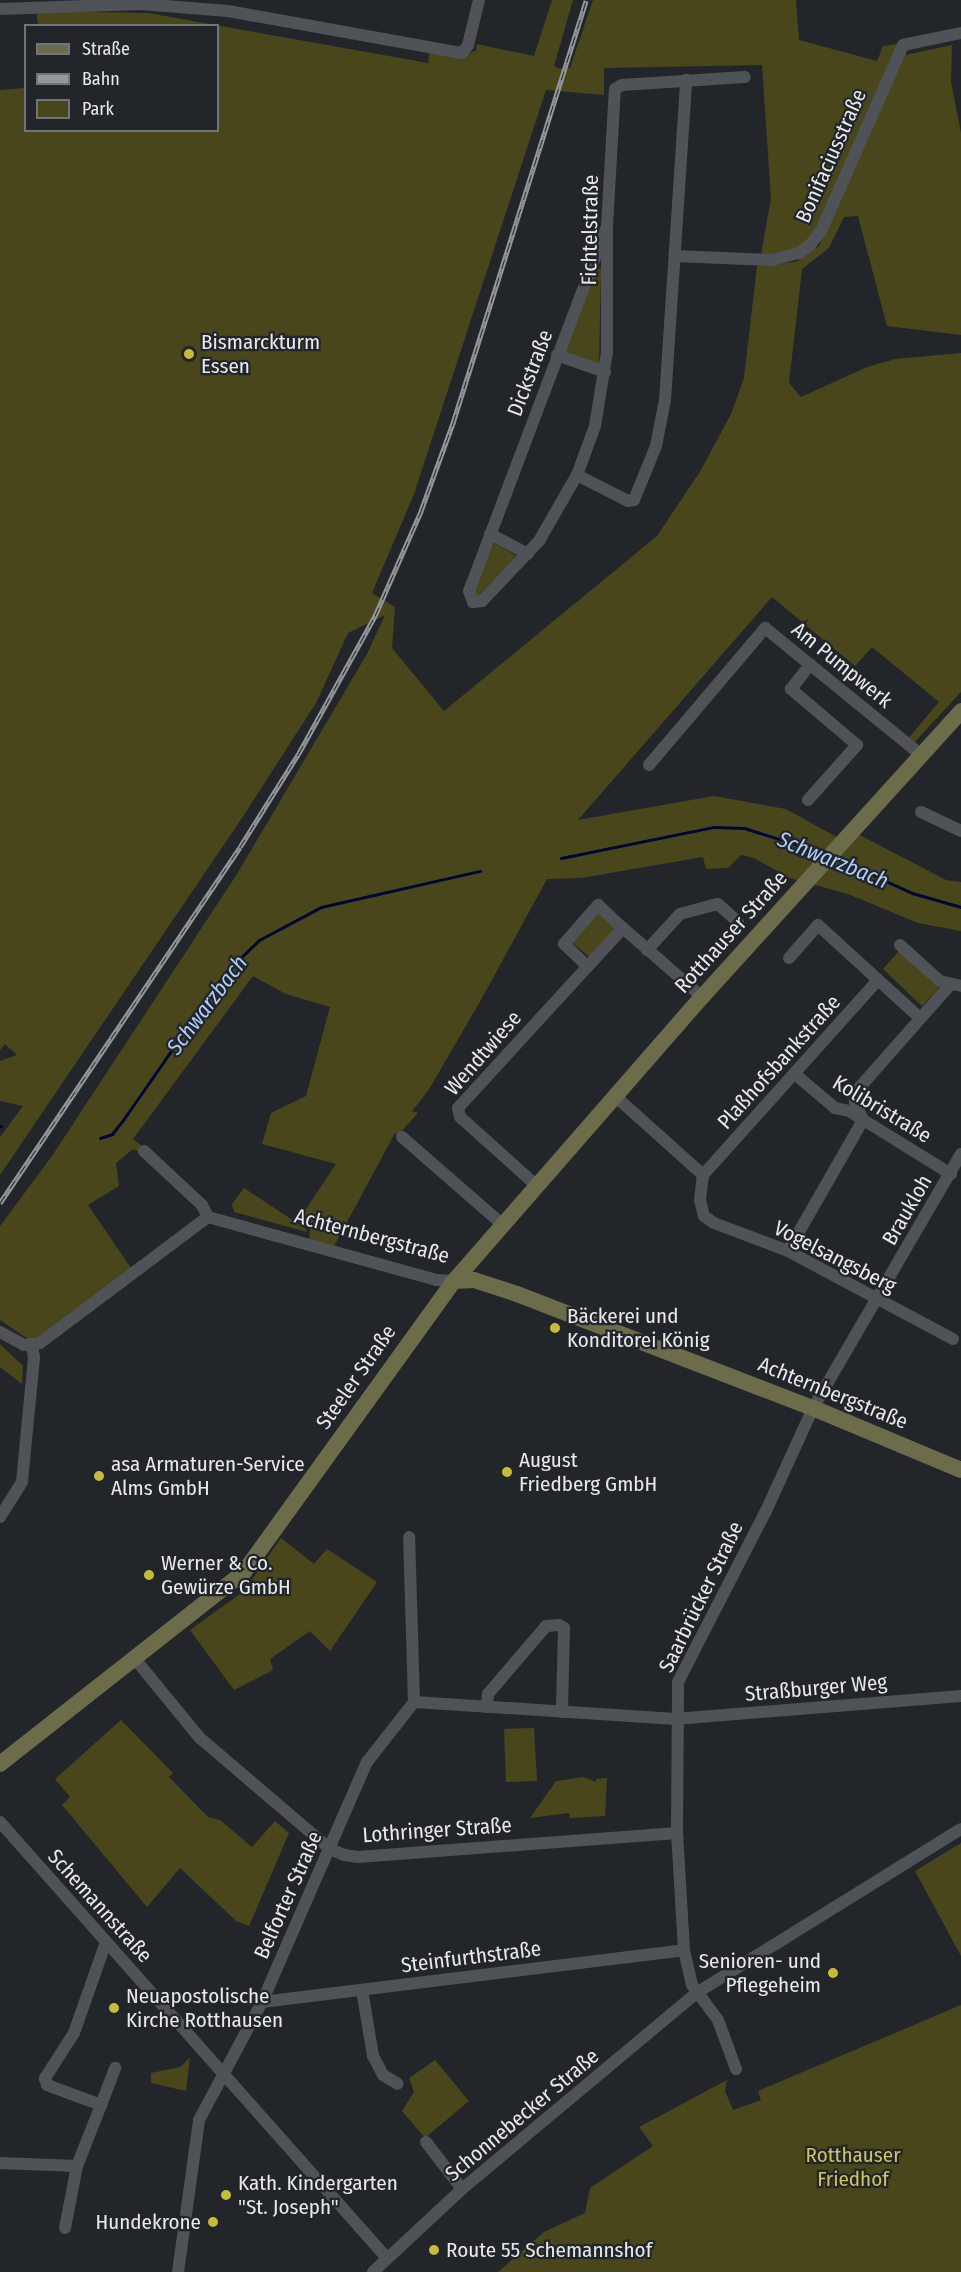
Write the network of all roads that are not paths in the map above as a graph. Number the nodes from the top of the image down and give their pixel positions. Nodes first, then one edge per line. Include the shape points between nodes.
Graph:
1 (479, 0) edge
2 (230, 5) edge
3 (0, 9) edge
4 (961, 33) edge
5 (745, 77) dead end
6 (686, 80) junction
7 (607, 226) junction
8 (675, 256) junction
9 (557, 355) junction
10 (605, 372) junction
11 (577, 475) junction
12 (490, 534) junction
13 (528, 554) junction
14 (473, 602) joint
15 (810, 665) junction
16 (961, 711) edge
17 (921, 755) junction
18 (649, 765) dead end
19 (808, 800) dead end
20 (921, 812) dead end
21 (961, 831) edge
22 (738, 922) dead end
23 (623, 928) junction
24 (900, 945) dead end
25 (647, 950) junction
26 (789, 958) dead end
27 (587, 966) junction
28 (878, 980) junction
29 (955, 986) edge
30 (702, 997) junction
31 (920, 1018) junction
32 (796, 1075) junction
33 (615, 1096) junction
34 (863, 1120) junction
35 (402, 1137) dead end
36 (144, 1151) dead end
37 (961, 1154) edge
38 (951, 1174) junction
39 (703, 1175) junction
40 (537, 1186) junction
41 (208, 1217) junction
42 (503, 1225) junction
43 (788, 1251) junction
44 (454, 1281) junction
45 (878, 1300) junction
46 (0, 1332) edge
47 (952, 1339) dead end
48 (32, 1346) junction
49 (813, 1408) junction
50 (961, 1470) edge
51 (0, 1517) edge
52 (409, 1537) dead end
53 (135, 1659) junction
54 (961, 1696) edge
55 (414, 1702) junction
56 (487, 1707) junction
57 (562, 1712) junction
58 (675, 1719) junction
59 (0, 1764) edge
60 (0, 1822) edge
61 (961, 1829) edge
62 (677, 1833) junction
63 (330, 1849) junction
64 (106, 1942) junction
65 (684, 1950) junction
66 (362, 1990) junction
67 (699, 1992) junction
68 (262, 2002) junction
69 (115, 2068) dead end
70 (736, 2068) dead end
71 (225, 2074) junction
72 (398, 2084) dead end
73 (101, 2105) junction
74 (426, 2142) dead end
75 (0, 2163) edge
76 (77, 2166) junction
77 (462, 2189) junction
78 (65, 2228) dead end
79 (379, 2267) edge
80 (178, 2272) edge

1 - 2 street via 468,45 462,53
2 - 3 street
4 - 8 street, Bonifaciusstraße via 903,45 821,231 810,245 799,253 772,260
5 - 6 street
6 - 7 street, Fichtelstraße via 622,85 615,89
6 - 8 street
7 - 9 street, Dickstraße
7 - 10 street, Fichtelstraße
8 - 11 street via 665,400 654,452 640,487 634,500 628,501
9 - 10 street
9 - 12 street, Dickstraße
10 - 11 street, Fichtelstraße via 595,426
11 - 13 street, Fichtelstraße
12 - 13 street
12 - 14 street, Dickstraße via 469,591
13 - 14 street, Fichtelstraße via 482,601
15 - 17 street, Am Pumpwerk
15 - 18 street, Am Pumpwerk via 765,628
15 - 19 street via 791,689 857,745
16 - 17 main road, Rotthauser Straße
17 - 30 main road, Rotthauser Straße
20 - 21 street
22 - 25 street via 718,904 680,914
23 - 25 street
23 - 27 street, Wendtwiese
23 - 27 street via 598,905 564,944
24 - 29 street
25 - 30 street
26 - 28 street via 818,925
27 - 40 street, Wendtwiese via 458,1108 460,1117
28 - 31 street
28 - 32 street, Plaßhofsbankstraße
29 - 31 street
30 - 33 main road, Rotthauser Straße
31 - 34 street via 860,1088 855,1102
32 - 34 street, Kolibristraße via 835,1108
32 - 39 street, Plaßhofsbankstraße
33 - 39 street
33 - 40 main road, Rotthauser Straße
34 - 38 street, Kolibristraße
34 - 43 street
35 - 42 street
36 - 41 street via 202,1205
37 - 38 street, Braukloh
38 - 45 street, Braukloh
39 - 43 street, Vogelsangsberg via 704,1215 727,1229
40 - 42 main road, Steeler Straße
41 - 44 street, Achternbergstraße via 436,1280
41 - 48 street via 47,1339
42 - 44 main road, Steeler Straße
43 - 45 street, Vogelsangsberg
44 - 49 main road, Achternbergstraße via 474,1280 516,1294
44 - 53 main road, Steeler Straße via 244,1572
45 - 47 street, Vogelsangsberg
45 - 49 street, Braukloh
46 - 48 street
48 - 51 street via 24,1473 16,1497
49 - 50 main road, Achternbergstraße
49 - 58 street, Saarbrücker Straße via 765,1513 678,1682
52 - 55 street
53 - 59 main road, Steeler Straße
53 - 63 street, Lothringer Straße via 200,1738
54 - 58 street, Straßburger Weg
55 - 56 street, Straßburger Weg
55 - 63 street, Belforter Straße via 367,1762
56 - 57 street, Straßburger Weg
56 - 57 street via 488,1694 546,1626 559,1625 564,1628
57 - 58 street, Straßburger Weg
58 - 62 street, Saarbrücker Straße
60 - 64 street, Schemannstraße
61 - 67 street, Schonnebecker Straße
62 - 63 street, Lothringer Straße via 358,1857
62 - 65 street, Saarbrücker Straße
63 - 68 street, Belforter Straße
64 - 71 street, Schemannstraße
64 - 73 street via 74,2033 45,2078 47,2085
65 - 66 street, Steinfurthstraße
65 - 67 street, Saarbrücker Straße via 692,1984
66 - 68 street, Steinfurthstraße
66 - 72 street via 373,2056 383,2075
67 - 70 street via 718,2020
67 - 77 street, Schonnebecker Straße
68 - 71 street, Belforter Straße
69 - 73 street
71 - 79 street, Schemannstraße
71 - 80 street, Belforter Straße via 199,2120
73 - 76 street
74 - 77 street
75 - 76 street
76 - 78 street
77 - 79 street, Schonnebecker Straße

